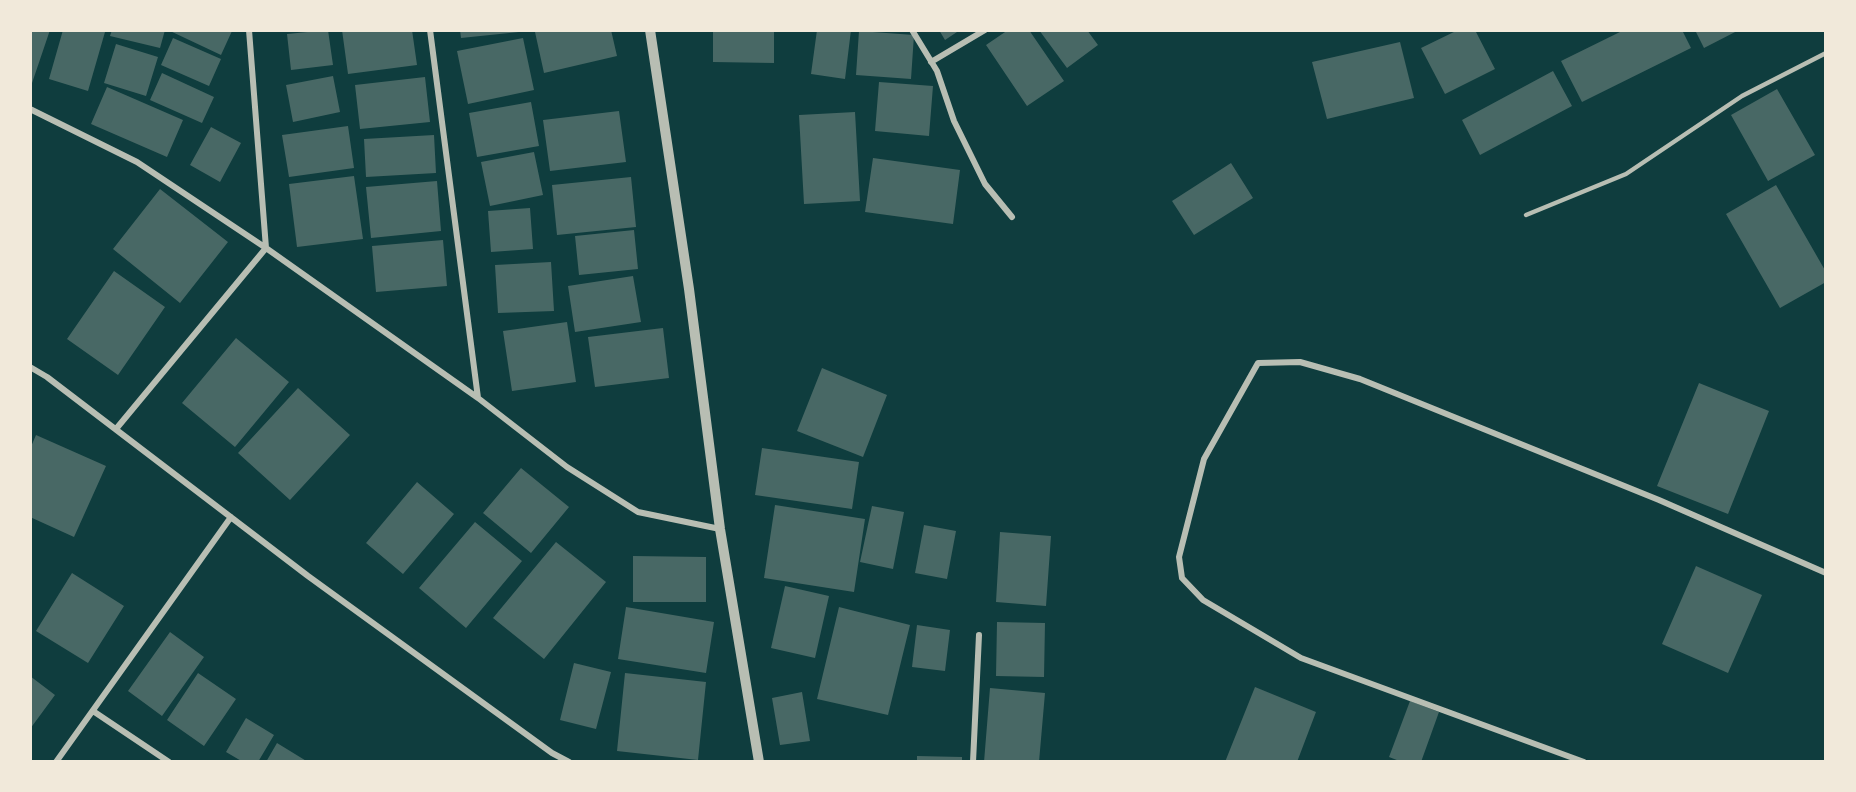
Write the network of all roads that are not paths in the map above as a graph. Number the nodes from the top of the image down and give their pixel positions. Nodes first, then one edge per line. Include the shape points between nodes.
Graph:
1 (249, 30) edge
2 (430, 30) edge
3 (650, 30) edge
4 (912, 30) edge
5 (985, 30) edge
6 (1826, 53) edge
7 (931, 62) junction
8 (30, 109) edge
9 (1526, 215) dead end
10 (1012, 217) dead end
11 (266, 248) junction
12 (30, 368) edge
13 (478, 398) junction
14 (116, 429) junction
15 (231, 517) junction
16 (720, 529) junction
17 (1826, 573) edge
18 (979, 635) dead end
19 (93, 711) junction
20 (56, 762) edge
21 (169, 762) edge
22 (569, 762) edge
23 (759, 762) edge
24 (973, 762) edge
25 (1584, 762) edge

1 - 11 street
2 - 13 street
3 - 16 street
4 - 7 street
5 - 7 street
6 - 9 lane via 1742,96 1626,174
7 - 10 street via 985,184
8 - 11 street via 137,162
11 - 13 street
11 - 14 street
12 - 14 street
13 - 16 street via 567,467 638,512
14 - 15 street
15 - 19 street
15 - 22 street
16 - 23 street
17 - 25 street via 1659,500 1360,380 1300,362 1258,363 1204,459 1179,557 1182,578 1203,600 1300,658
18 - 24 street
19 - 20 street
19 - 21 street

